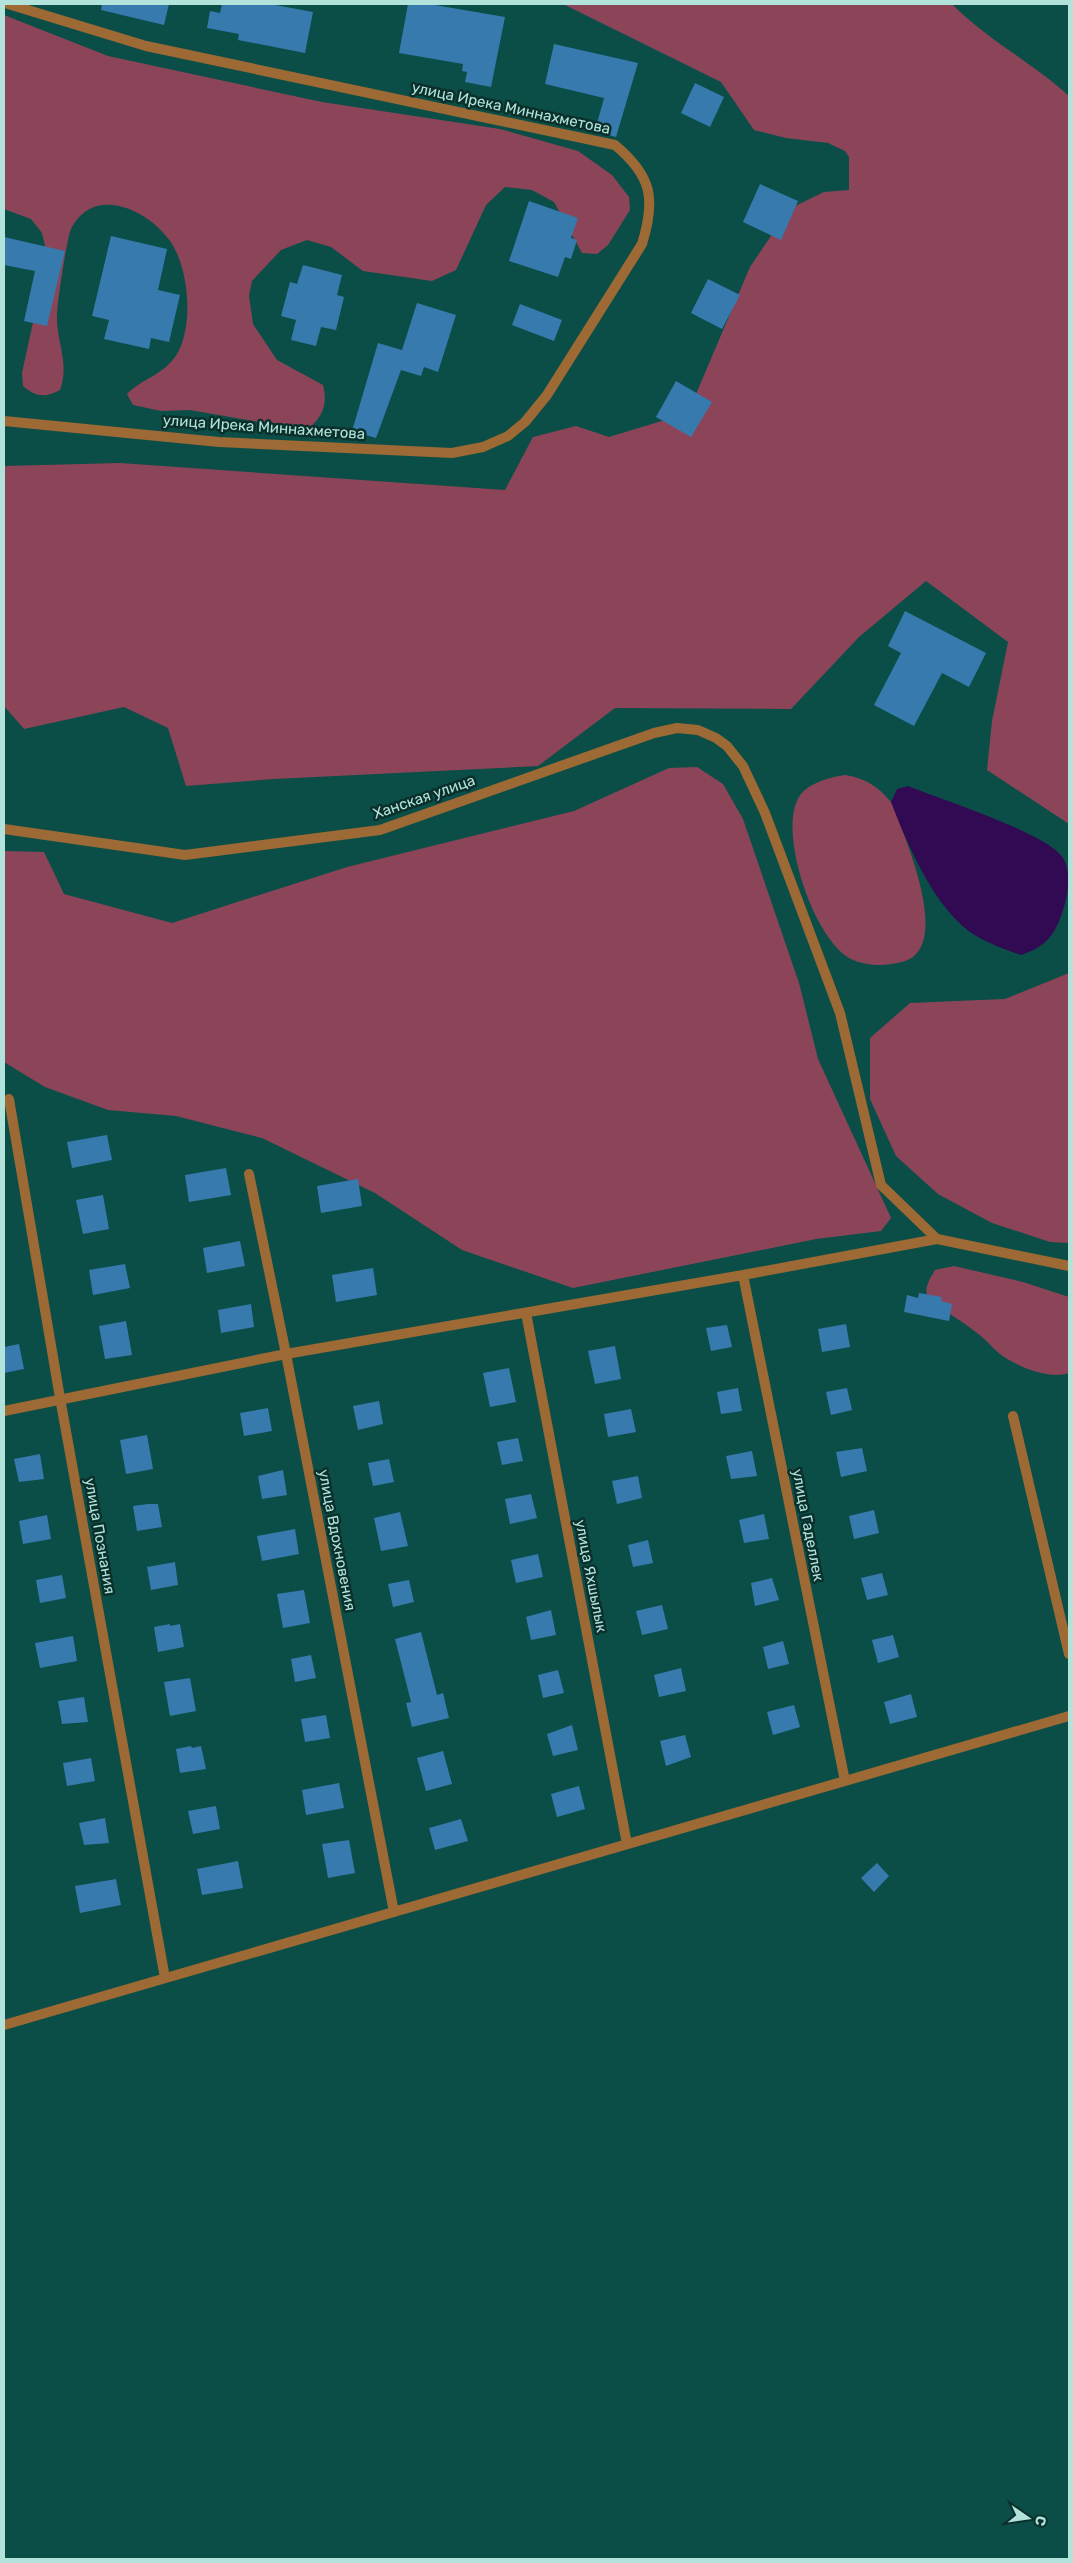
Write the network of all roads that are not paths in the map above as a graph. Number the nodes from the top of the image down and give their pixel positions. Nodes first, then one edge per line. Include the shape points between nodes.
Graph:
1 (8, 4) edge
2 (4, 421) edge
3 (4, 829) edge
4 (9, 1099) dead end
5 (249, 1174) dead end
6 (937, 1239) junction
7 (1069, 1266) edge
8 (743, 1275) junction
9 (526, 1313) junction
10 (286, 1354) junction
11 (60, 1398) junction
12 (4, 1411) edge
13 (1013, 1416) dead end
14 (1069, 1654) edge
15 (1069, 1716) edge
16 (844, 1781) junction
17 (627, 1844) junction
18 (394, 1912) junction
19 (166, 1978) junction
20 (4, 2025) edge

1 - 2 street, улица Ирека Миннахметова via 146,46 615,145 643,175 650,196 650,217 642,244 547,395 525,422 508,436 483,447 452,453 220,442
3 - 6 street, Ханская улица via 185,855 380,830 654,733 677,728 698,730 727,746 743,766 765,813 840,1013 881,1185
4 - 11 street, улица Познания
5 - 10 street, улица Вдохновения
6 - 7 street
6 - 8 street
8 - 9 street
8 - 16 street, улица Гаделлек
9 - 10 street
9 - 17 street, улица Яхшылык
10 - 11 street
10 - 18 street, улица Вдохновения
11 - 12 street
11 - 19 street, улица Познания
13 - 14 street
15 - 16 street
16 - 17 street
17 - 18 street
18 - 19 street
19 - 20 street

